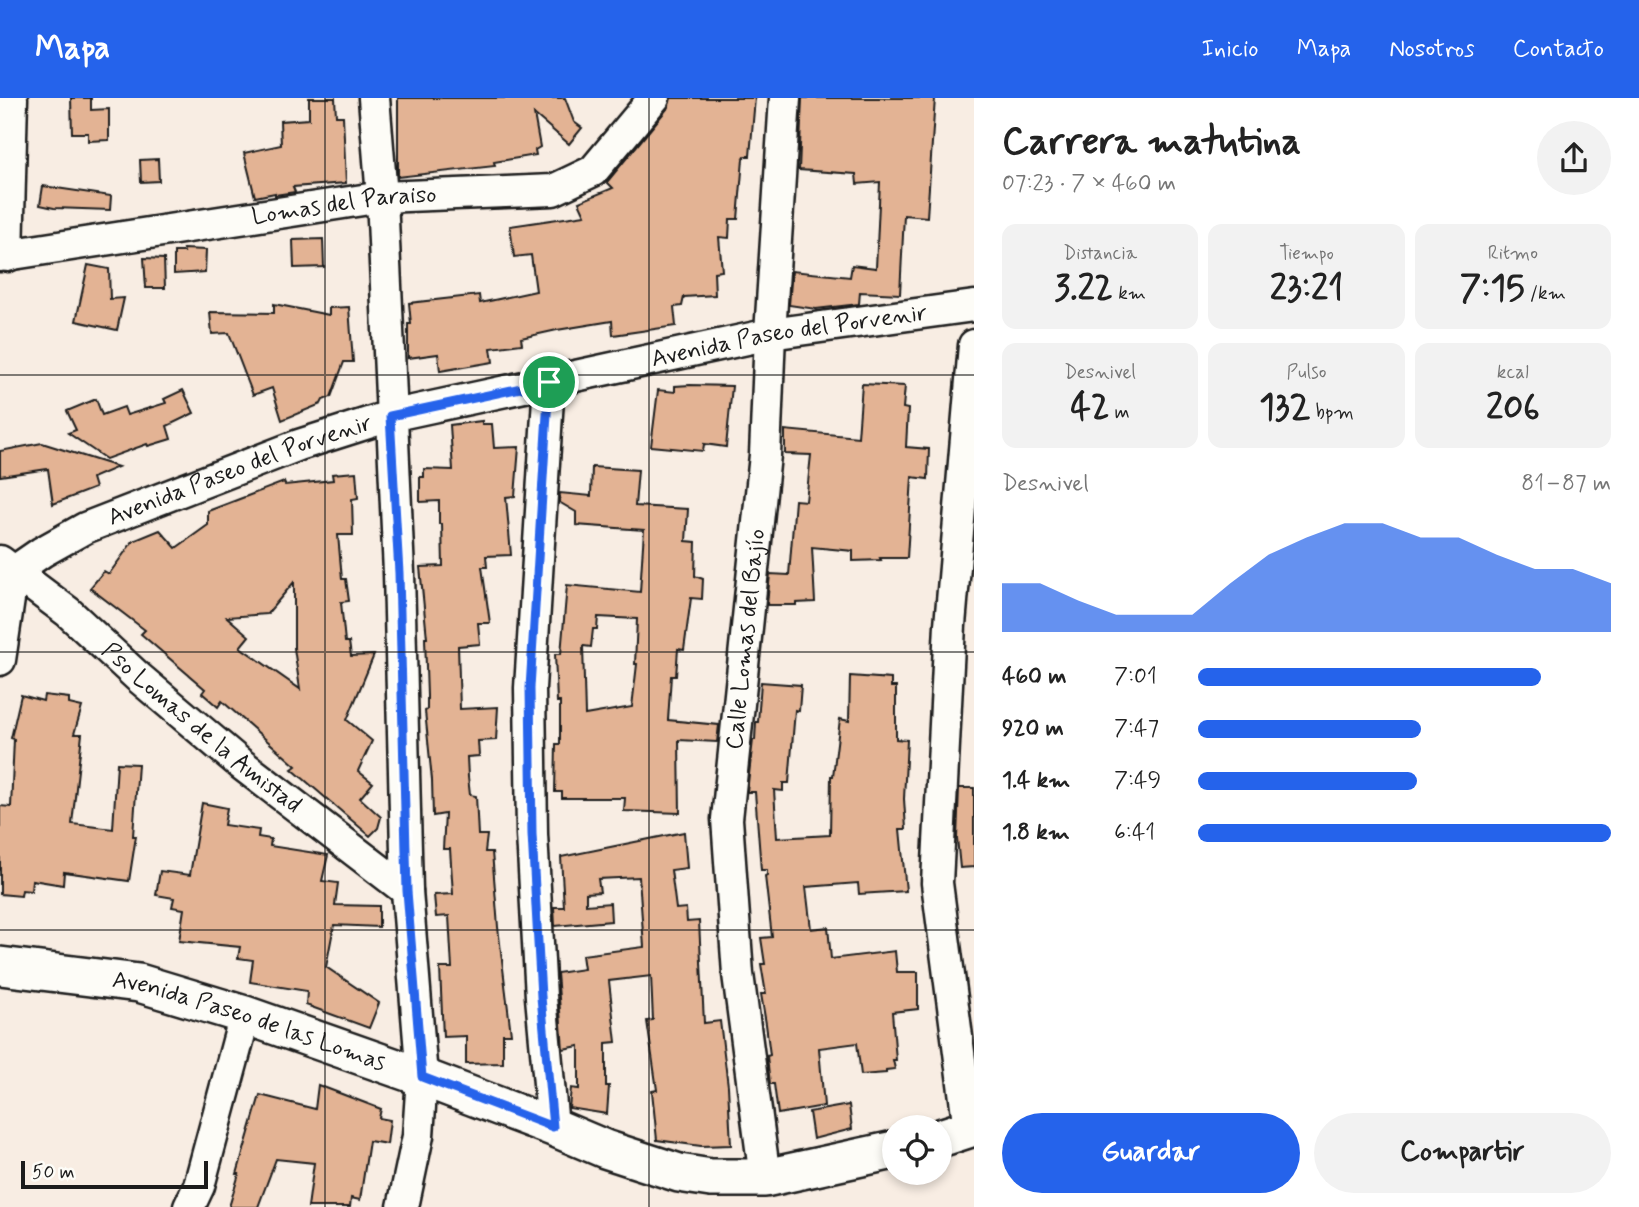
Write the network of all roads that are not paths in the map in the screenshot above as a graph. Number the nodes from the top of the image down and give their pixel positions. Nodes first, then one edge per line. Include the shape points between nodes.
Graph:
1 (12, 98) edge
2 (374, 98) edge
3 (653, 98) edge
4 (785, 98) edge
5 (382, 197) junction
6 (4, 256) edge
7 (974, 306) edge
8 (770, 334) junction
9 (974, 345) edge
10 (549, 382) junction
11 (390, 416) junction
12 (6, 566) edge
13 (0, 660) edge
14 (407, 891) junction
15 (0, 966) edge
16 (245, 1014) junction
17 (422, 1077) junction
18 (553, 1127) junction
19 (961, 1131) edge
20 (882, 1153) edge
21 (765, 1178) junction
22 (189, 1207) edge
23 (403, 1207) edge

1 - 6 street
2 - 5 street
3 - 5 street, Lomas del Paraiso via 593,171 553,190
4 - 8 street, Calle Lomas del Bajío
5 - 6 street, Lomas del Paraiso
5 - 11 street
7 - 8 street, Avenida Paseo del Porvenir
8 - 10 street, Avenida Paseo del Porvenir
8 - 21 street, Calle Lomas del Bajío via 765,455 727,818 738,974
9 - 19 street via 950,625 937,883
10 - 11 street, Avenida Paseo del Porvenir
10 - 18 street via 530,688 532,848
11 - 12 street, Avenida Paseo del Porvenir via 299,444 85,528
11 - 14 street
12 - 13 street
12 - 14 street, Pso Lomas de la Amistad via 68,612 241,764
14 - 17 street
15 - 16 street, Avenida Paseo de las Lomas via 139,983
16 - 17 street, Avenida Paseo de las Lomas
16 - 22 street via 199,1186
17 - 18 street, Avenida Paseo de las Lomas
17 - 23 street via 418,1136
18 - 21 street, Avenida Paseo de las Lomas via 605,1150 679,1173
20 - 21 street, Avenida Paseo de las Lomas

